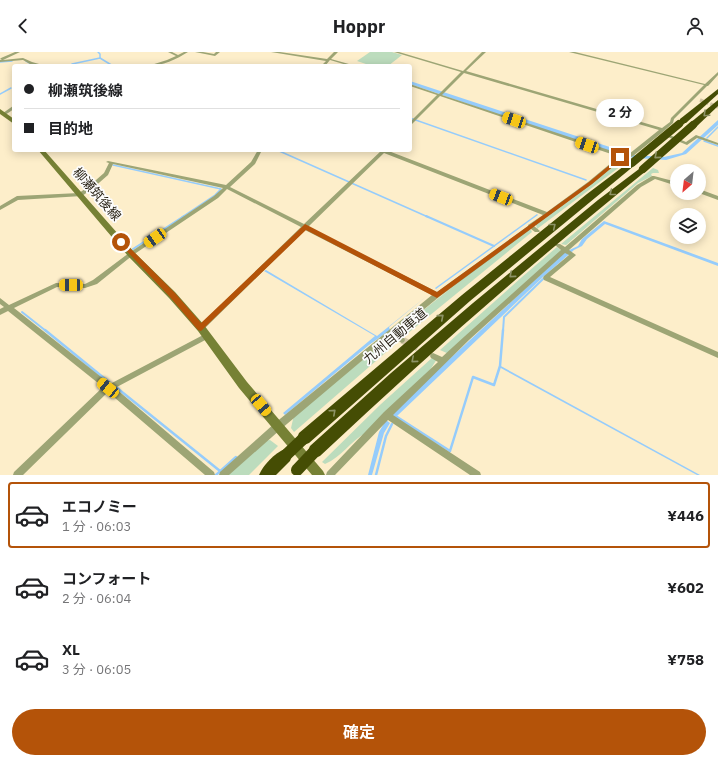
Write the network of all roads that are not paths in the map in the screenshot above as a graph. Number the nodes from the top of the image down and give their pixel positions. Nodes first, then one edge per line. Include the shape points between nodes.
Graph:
1 (18, 52) edge
2 (170, 52) edge
3 (186, 52) edge
4 (197, 52) edge
5 (218, 52) edge
6 (273, 52) edge
7 (336, 52) edge
8 (396, 52) edge
9 (484, 52) edge
10 (571, 52) edge
11 (178, 56) junction
12 (328, 59) junction
13 (0, 61) edge
14 (35, 64) edge
15 (156, 64) edge
16 (324, 64) edge
17 (347, 64) edge
18 (464, 72) junction
19 (718, 73) edge
20 (706, 85) junction
21 (412, 86) edge
22 (718, 91) edge
23 (440, 95) junction
24 (695, 98) junction
25 (700, 100) tunnel mouth
26 (718, 102) edge
27 (12, 108) edge
28 (2, 113) edge
29 (12, 120) edge
30 (412, 122) edge
31 (662, 131) junction
32 (718, 144) edge
33 (43, 152) edge
34 (259, 152) edge
35 (381, 152) edge
36 (388, 152) edge
37 (627, 161) junction
38 (670, 182) edge
39 (227, 187) junction
40 (706, 194) edge
41 (80, 195) junction
42 (718, 198) edge
43 (0, 208) edge
44 (546, 214) junction
45 (530, 226) junction
46 (305, 227) junction
47 (537, 232) dead end
48 (558, 245) dead end
49 (565, 250) junction
50 (131, 254) junction
51 (437, 295) junction
52 (0, 301) edge
53 (10, 308) junction
54 (0, 312) edge
55 (201, 328) junction
56 (390, 334) junction
57 (207, 336) junction
58 (402, 340) tunnel mouth
59 (718, 355) edge
60 (433, 356) tunnel mouth
61 (443, 361) junction
62 (108, 388) junction
63 (387, 416) junction
64 (278, 426) junction
65 (294, 472) edge
66 (17, 475) edge
67 (211, 475) edge
68 (223, 475) edge
69 (266, 475) edge
70 (319, 475) edge
71 (330, 475) edge
72 (477, 475) edge

1 - 13 street
2 - 11 street
3 - 11 street
4 - 5 street via 215,55
6 - 12 street
7 - 12 street
8 - 18 street
9 - 18 street
10 - 20 street
11 - 15 street
12 - 16 street
12 - 17 street
13 - 14 street via 23,59
18 - 23 street
18 - 31 street
19 - 20 street
20 - 24 street
21 - 23 street
22 - 37 highway, 九州自動車道, bridge via 683,122
23 - 30 street
23 - 37 street via 616,154
24 - 25 street
24 - 31 street via 672,118 672,122
26 -> 65 highway, bridge via 643,169 560,234 477,305 389,382
27 - 28 street
28 - 29 main road
31 - 32 street via 687,144 696,136
31 - 37 street
33 - 41 main road, 柳瀬筑後線
34 - 39 street via 252,163
35 - 46 street
36 - 44 street
37 - 44 street via 613,164
69 -> 37 highway, 九州自動車道, bridge via 378,370
38 - 49 street via 654,177 639,186
39 - 41 street via 110,162 106,174
39 - 46 street
39 - 50 street
40 - 42 street
41 - 43 street via 17,198
41 - 50 main road, 柳瀬筑後線
44 - 45 street
45 - 47 street
45 - 51 street
46 - 51 street
46 - 55 street
48 - 49 street
49 - 59 street via 573,254 546,278
49 - 61 street
50 - 53 street via 95,282 85,286 56,285
50 - 55 main road, 柳瀬筑後線
51 - 56 street
52 - 53 street
53 - 54 street
53 - 62 street
55 - 57 main road, 柳瀬筑後線
56 - 58 street
56 - 64 street
57 - 62 street
57 - 64 main road, 柳瀬筑後線
60 - 61 street
61 - 63 street
62 - 66 street
62 - 67 street
63 - 71 street
63 - 72 street
64 - 68 street
64 - 70 main road, 柳瀬筑後線

